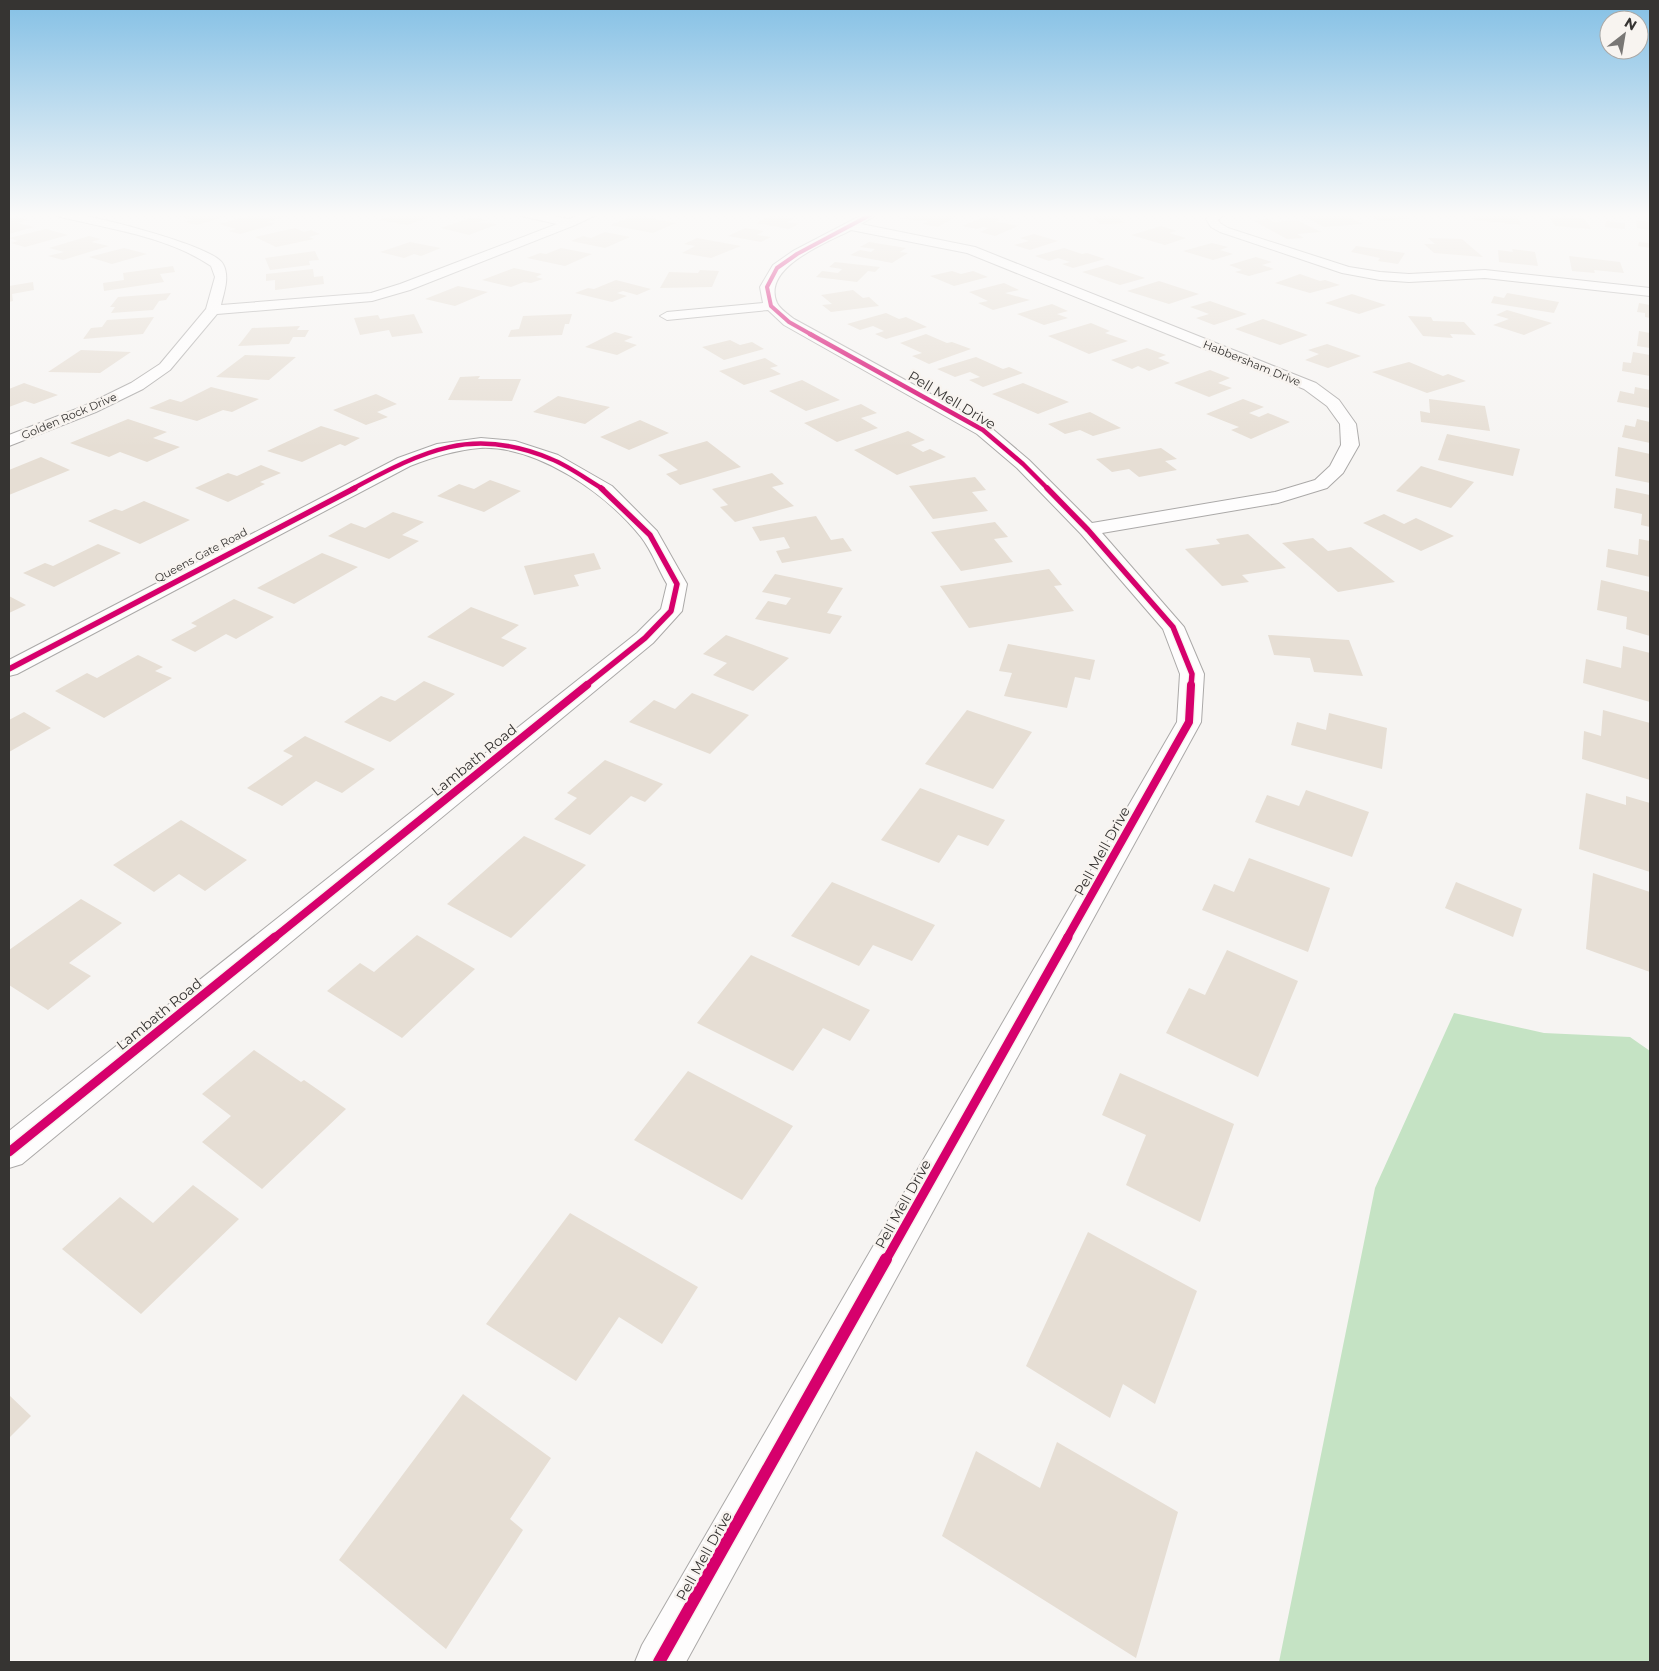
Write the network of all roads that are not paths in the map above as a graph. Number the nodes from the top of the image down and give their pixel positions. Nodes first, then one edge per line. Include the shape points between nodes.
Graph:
1 (217, 292) edge
2 (388, 292) edge
3 (768, 292) edge
4 (1075, 292) edge
5 (772, 306) junction
6 (213, 310) junction
7 (667, 316) dead end
8 (9, 441) edge
9 (404, 462) joint
10 (1088, 530) junction
11 (9, 669) edge
12 (9, 1152) edge
13 (659, 1662) edge

1 - 6 street, Golden Rock Drive
2 - 6 street via 372,297
3 - 5 street
4 - 10 street, Habbersham Drive via 1310,386 1334,403 1348,424 1350,445 1337,469 1321,484 1278,497
5 - 7 street
5 - 10 street, Pell Mell Drive via 789,322 983,430 1023,464
6 - 8 street, Golden Rock Drive via 165,367 137,386 90,409
9 - 11 street, Queens Gate Road
9 - 12 street, Lambath Road via 437,449 481,443 515,446 552,459 605,490 650,535 677,584 671,610 645,638
10 - 13 street, Pell Mell Drive via 1173,627 1192,674 1189,722

